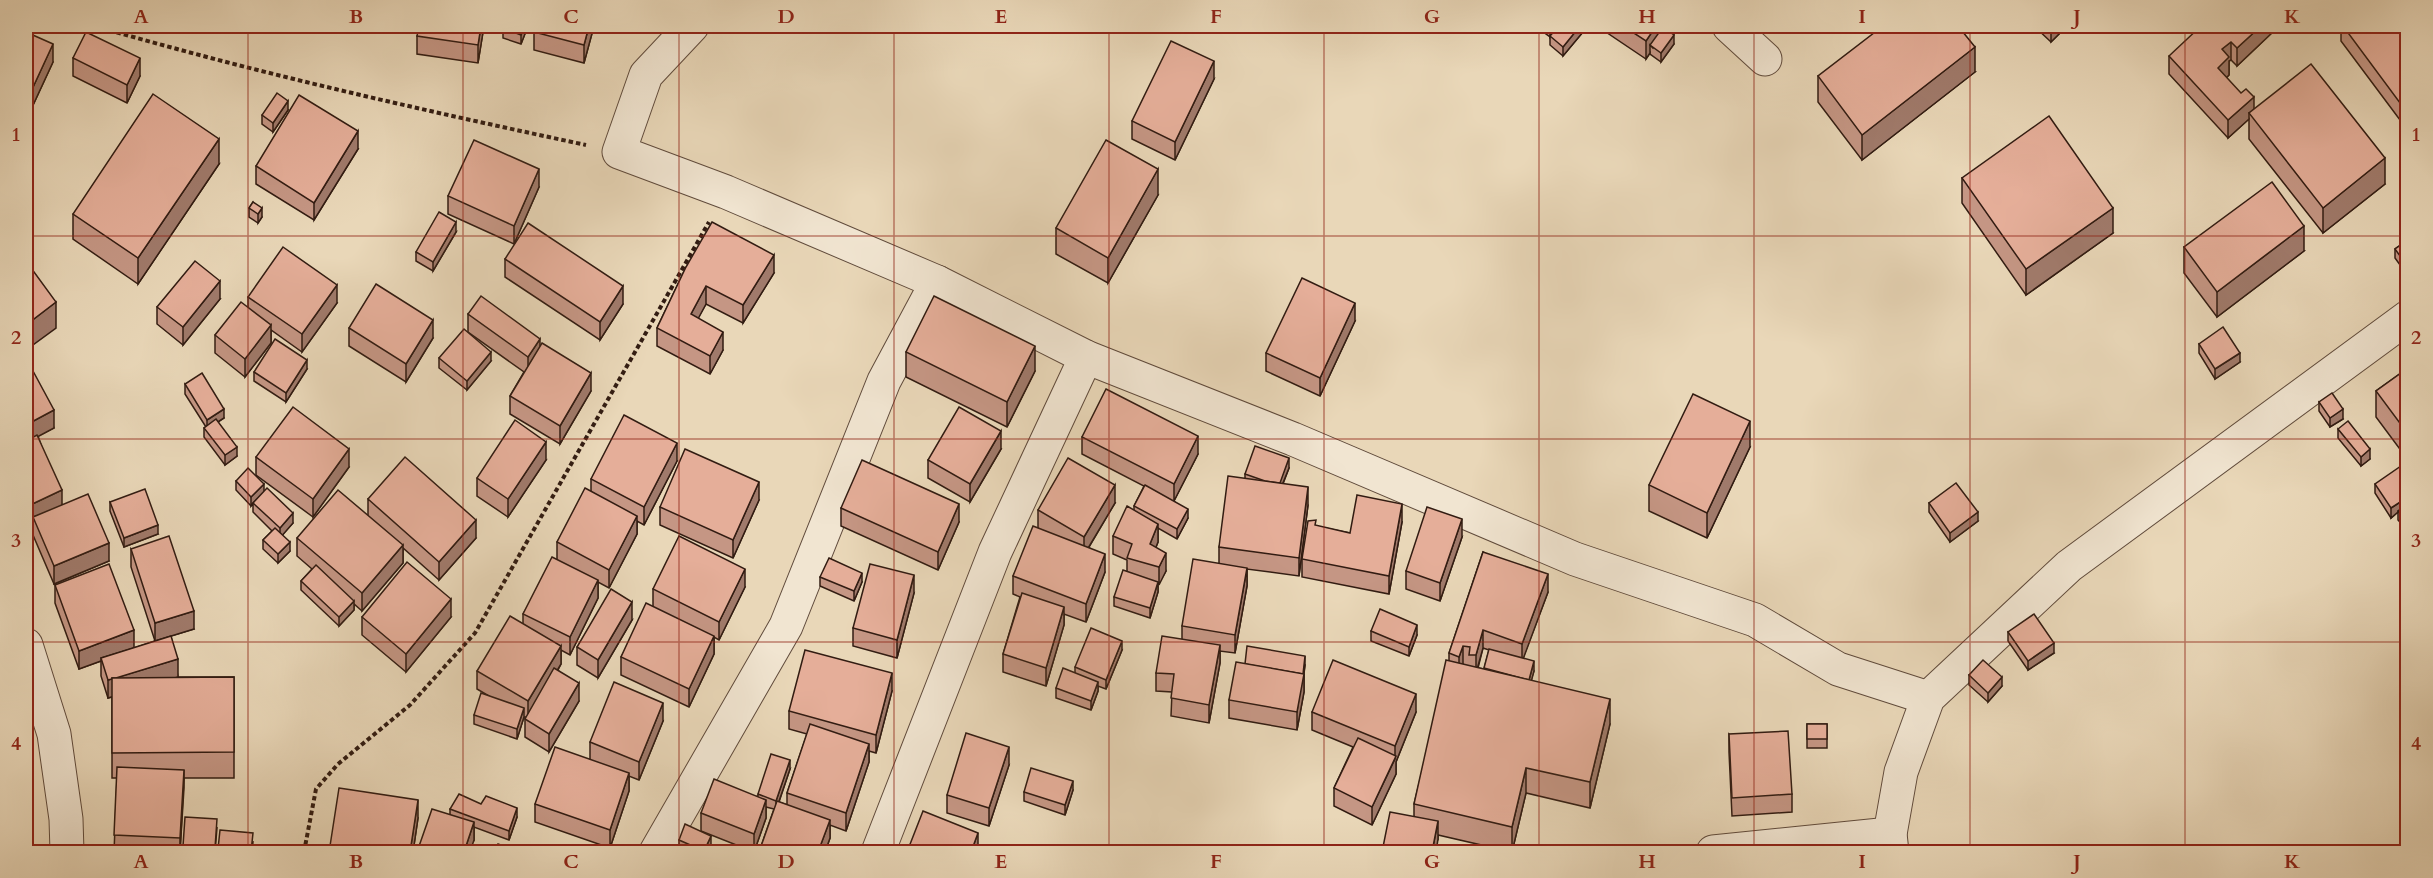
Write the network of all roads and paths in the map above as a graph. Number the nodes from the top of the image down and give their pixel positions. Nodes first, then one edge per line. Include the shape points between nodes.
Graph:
1 (95, 26) edge
2 (692, 26) edge
3 (1729, 26) edge
4 (1764, 59) dead end
5 (620, 152) junction
6 (726, 192) junction
7 (937, 282) junction
8 (2408, 317) edge
9 (1086, 357) junction
10 (26, 645) edge
11 (1928, 698) junction
12 (1891, 843) edge
13 (68, 852) edge
14 (303, 852) edge
15 (656, 852) edge
16 (878, 852) edge
17 (1713, 852) edge

1 - 5 path via 454,117
2 - 5 street via 645,75
3 - 4 street
5 - 6 street
6 - 7 street
6 - 14 path via 476,633 410,705 338,764 316,789
7 - 9 street
7 - 15 street via 884,381 786,626
8 - 11 street via 2069,566
9 - 11 street via 1575,559 1755,620 1838,669
9 - 16 street via 995,552
10 - 13 street via 54,734
11 - 12 street via 1901,772
12 - 17 street

